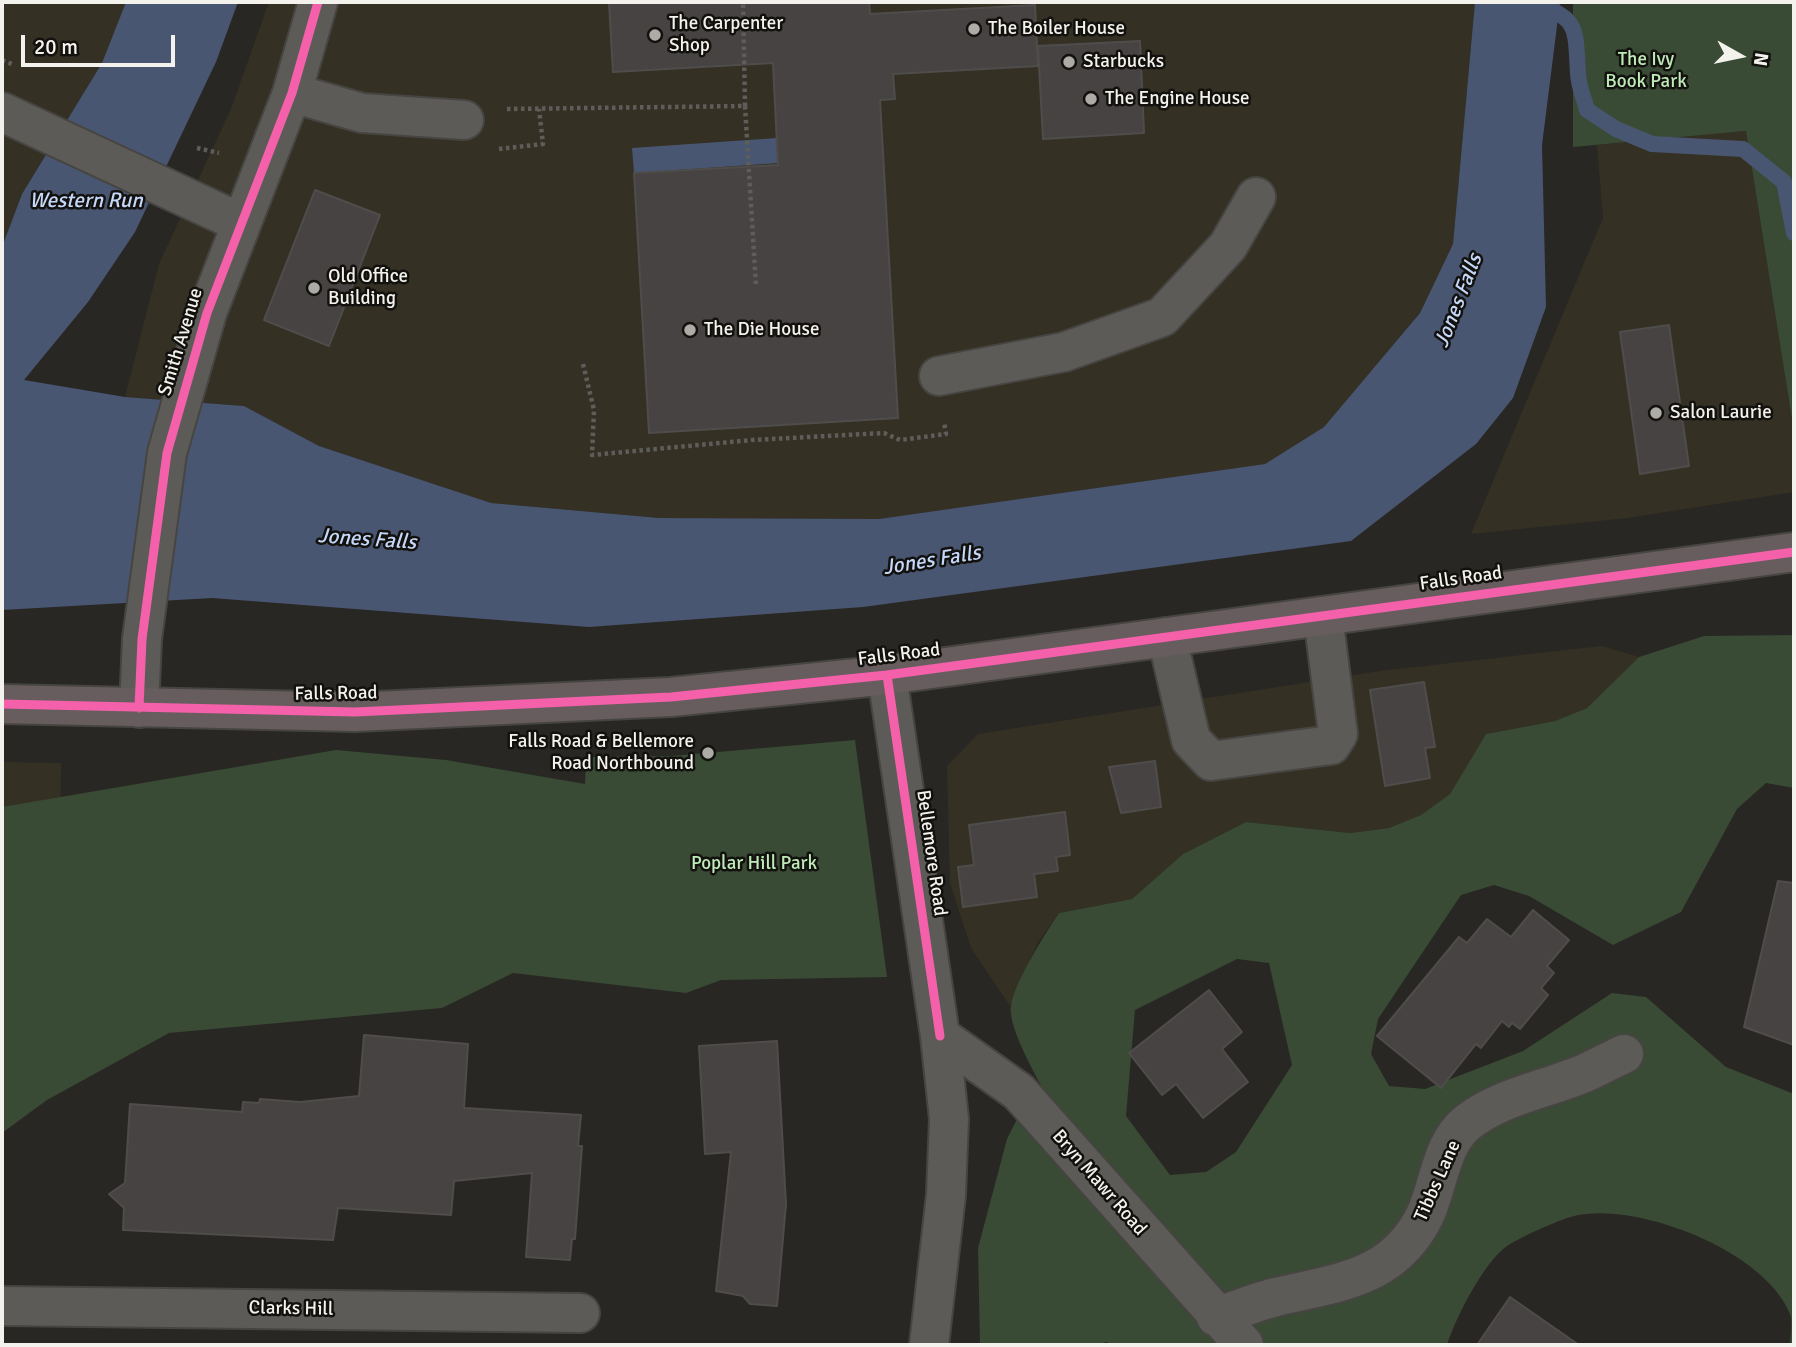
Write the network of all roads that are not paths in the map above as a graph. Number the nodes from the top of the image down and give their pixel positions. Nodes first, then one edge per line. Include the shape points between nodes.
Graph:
1 (317, 2) edge
2 (292, 93) junction
3 (2, 112) edge
4 (480, 115) road end
5 (1256, 197) dead end
6 (241, 223) junction
7 (939, 376) road end
8 (1794, 552) edge
9 (1323, 616) junction
10 (1167, 637) junction
11 (887, 675) junction
12 (2, 704) edge
13 (139, 708) junction
14 (940, 1036) junction
15 (1623, 1054) dead end
16 (2, 1306) edge
17 (580, 1313) dead end
18 (1216, 1317) junction
19 (929, 1345) edge
20 (1244, 1345) edge

1 - 2 street, Smith Avenue
2 - 4 street via 362,113
2 - 6 street, Smith Avenue
3 - 6 street
5 - 7 street via 1228,246 1162,317 1064,352
6 - 13 street, Smith Avenue via 207,313 167,453 142,639
8 - 9 main road, Falls Road
9 - 10 main road, Falls Road
9 - 10 street via 1338,734 1331,745 1211,761 1191,740
10 - 11 main road, Falls Road
11 - 13 main road, Falls Road via 671,697 355,712
11 - 14 street, Bellemore Road
12 - 13 main road, Falls Road
14 - 18 street, Bryn Mawr Road via 1019,1092
14 - 19 street, Bellemore Road via 949,1119 946,1195
15 - 18 street, Tibbs Lane via 1586,1073 1498,1104 1466,1124 1448,1150 1426,1213 1404,1249 1377,1269 1348,1282 1272,1298
16 - 17 street, Clarks Hill
18 - 20 street, Bryn Mawr Road

